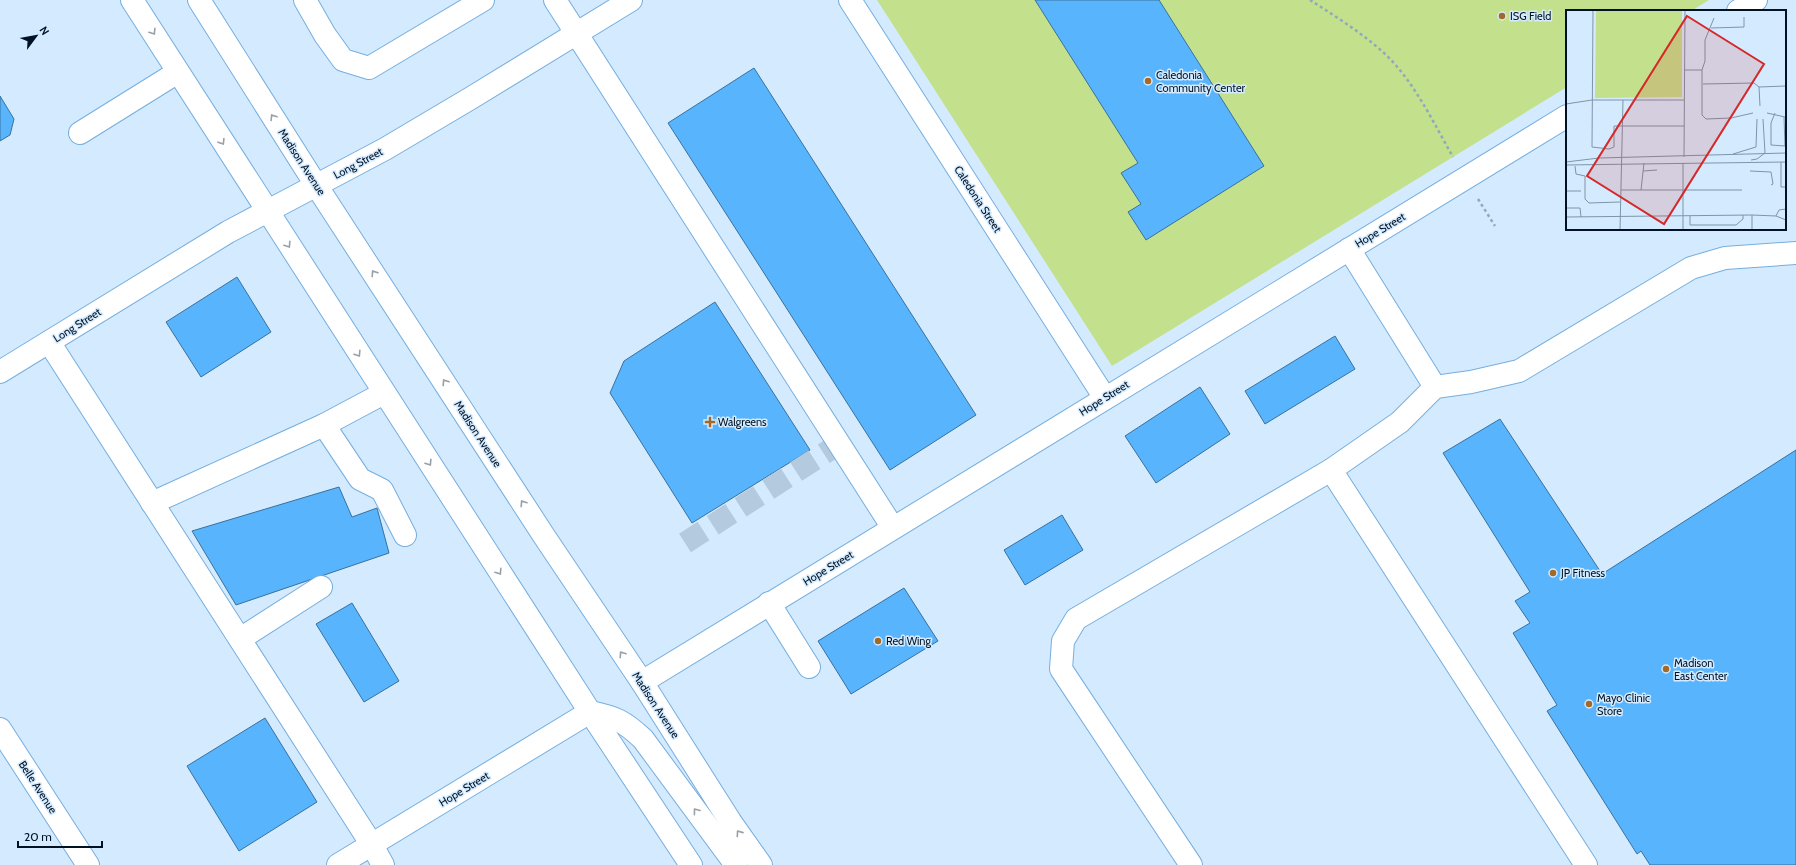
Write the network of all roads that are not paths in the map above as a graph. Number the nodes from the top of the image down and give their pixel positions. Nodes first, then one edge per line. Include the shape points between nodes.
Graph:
1 (132, 0) edge
2 (199, 0) edge
3 (305, 0) edge
4 (483, 0) edge
5 (555, 0) edge
6 (631, 0) edge
7 (850, 0) edge
8 (1756, 0) edge
9 (1740, 10) edge
10 (576, 34) junction
11 (178, 72) junction
12 (1566, 117) edge
13 (80, 133) dead end
14 (316, 185) junction
15 (266, 212) junction
16 (1349, 249) junction
17 (1796, 253) edge
18 (49, 342) junction
19 (0, 372) edge
20 (1435, 387) junction
21 (384, 393) junction
22 (1105, 398) junction
23 (324, 425) junction
24 (1331, 470) junction
25 (152, 502) junction
26 (893, 528) junction
27 (404, 535) dead end
28 (321, 587) dead end
29 (769, 603) junction
30 (240, 639) junction
31 (808, 667) dead end
32 (642, 682) junction
33 (590, 712) junction
34 (0, 729) edge
35 (372, 845) junction
36 (88, 865) edge
37 (338, 865) edge
38 (383, 865) edge
39 (691, 865) edge
40 (736, 865) edge
41 (762, 865) edge
42 (1191, 865) edge
43 (1586, 865) edge

1 -> 11 street
14 -> 2 street, Madison Avenue
3 - 4 street via 325,36 343,60 370,68
5 - 10 street
6 - 10 street, Long Street
7 - 22 street, Caledonia Street
8 - 9 street
10 - 14 street, Long Street via 405,137
10 - 26 street
11 - 13 street
11 -> 15 street
12 - 16 street, Hope Street
14 - 15 street, Long Street
32 -> 14 street, Madison Avenue
15 - 18 street, Long Street via 228,232
15 -> 21 street
16 - 20 street
16 - 22 street, Hope Street
17 - 20 street via 1725,258 1691,268 1519,371
18 - 19 street, Long Street
18 - 25 street
20 - 24 street via 1400,422
21 - 23 street
21 -> 33 street
22 - 26 street, Hope Street
23 - 25 street
23 - 27 street via 360,479 382,490
24 - 42 street via 1076,619 1063,641 1061,670
24 - 43 street
25 - 30 street
26 - 29 street, Hope Street
28 - 30 street
29 - 31 street
29 - 32 street, Hope Street
30 - 35 street
41 -> 32 street, Madison Avenue via 730,821
33 - 35 street, Hope Street
33 - 39 street
40 -> 33 street via 643,739 629,725 610,716
34 - 36 street, Belle Avenue
35 - 37 street, Hope Street
35 - 38 street

